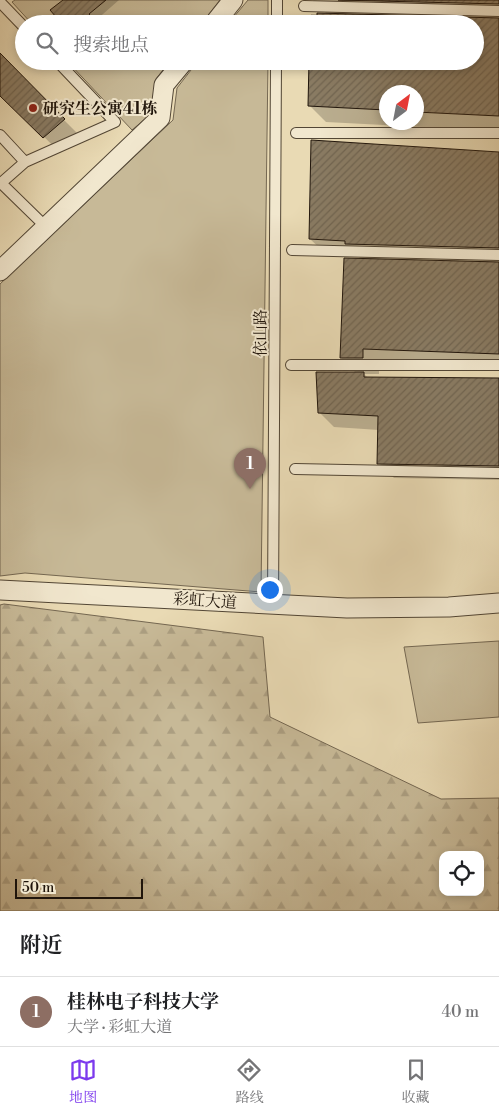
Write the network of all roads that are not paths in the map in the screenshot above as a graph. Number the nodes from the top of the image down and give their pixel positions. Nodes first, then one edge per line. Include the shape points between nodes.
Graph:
1 (233, 0) edge
2 (277, 0) edge
3 (1, 1) edge
4 (304, 6) dead end
5 (499, 11) edge
6 (221, 15) edge
7 (276, 15) edge
8 (15, 17) edge
9 (66, 70) edge
10 (176, 70) edge
11 (276, 70) edge
12 (296, 133) dead end
13 (499, 133) edge
14 (0, 135) edge
15 (25, 162) junction
16 (1, 184) edge
17 (46, 227) junction
18 (292, 250) dead end
19 (499, 255) edge
20 (0, 271) edge
21 (290, 365) dead end
22 (499, 365) edge
23 (295, 469) dead end
24 (499, 473) edge
25 (0, 590) edge
26 (499, 603) edge
27 (273, 604) junction

1 - 6 street
2 - 7 lane
3 - 8 lane
4 - 5 lane
9 - 15 lane via 115,122
10 - 17 street via 164,85 160,118
11 - 27 lane, 依山路
12 - 13 lane
14 - 15 lane
15 - 16 lane
16 - 17 lane
17 - 20 street
18 - 19 lane
21 - 22 lane
23 - 24 lane
25 - 27 street, 彩虹大道
26 - 27 street, 彩虹大道 via 356,608

